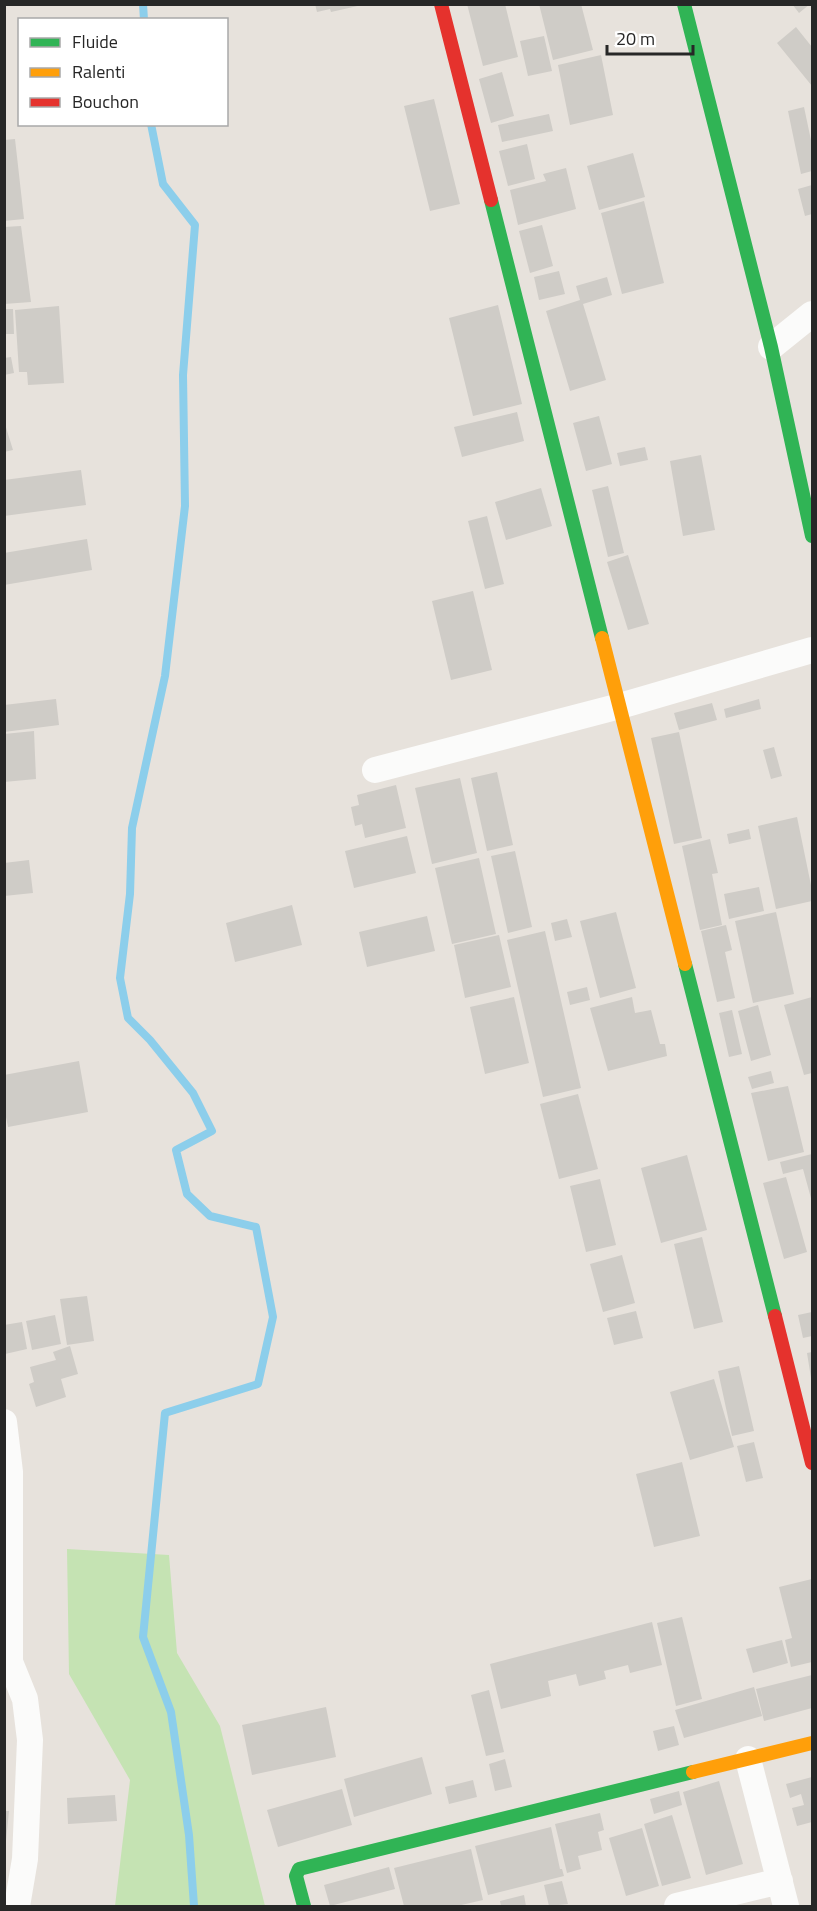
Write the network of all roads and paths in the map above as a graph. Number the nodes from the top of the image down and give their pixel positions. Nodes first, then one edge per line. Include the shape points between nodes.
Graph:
1 (441, 4) edge
2 (686, 6) edge
3 (813, 314) edge
4 (771, 347) junction
5 (813, 536) edge
6 (813, 650) edge
7 (620, 706) junction
8 (375, 770) dead end
9 (4, 1422) edge
10 (813, 1463) edge
11 (7, 1665) edge
12 (813, 1743) edge
13 (748, 1759) junction
14 (780, 1881) junction
15 (17, 1906) edge
16 (304, 1906) edge
17 (677, 1906) edge
18 (786, 1906) edge

1 - 7 street
2 - 4 street
3 - 4 street
4 - 5 street
6 - 7 street
7 - 8 street
7 - 10 street
9 - 11 street via 10,1472
11 - 15 street via 25,1699 30,1740 25,1859
12 - 13 street
13 - 14 street
13 - 16 street via 299,1869 296,1876
14 - 17 street
14 - 18 street

